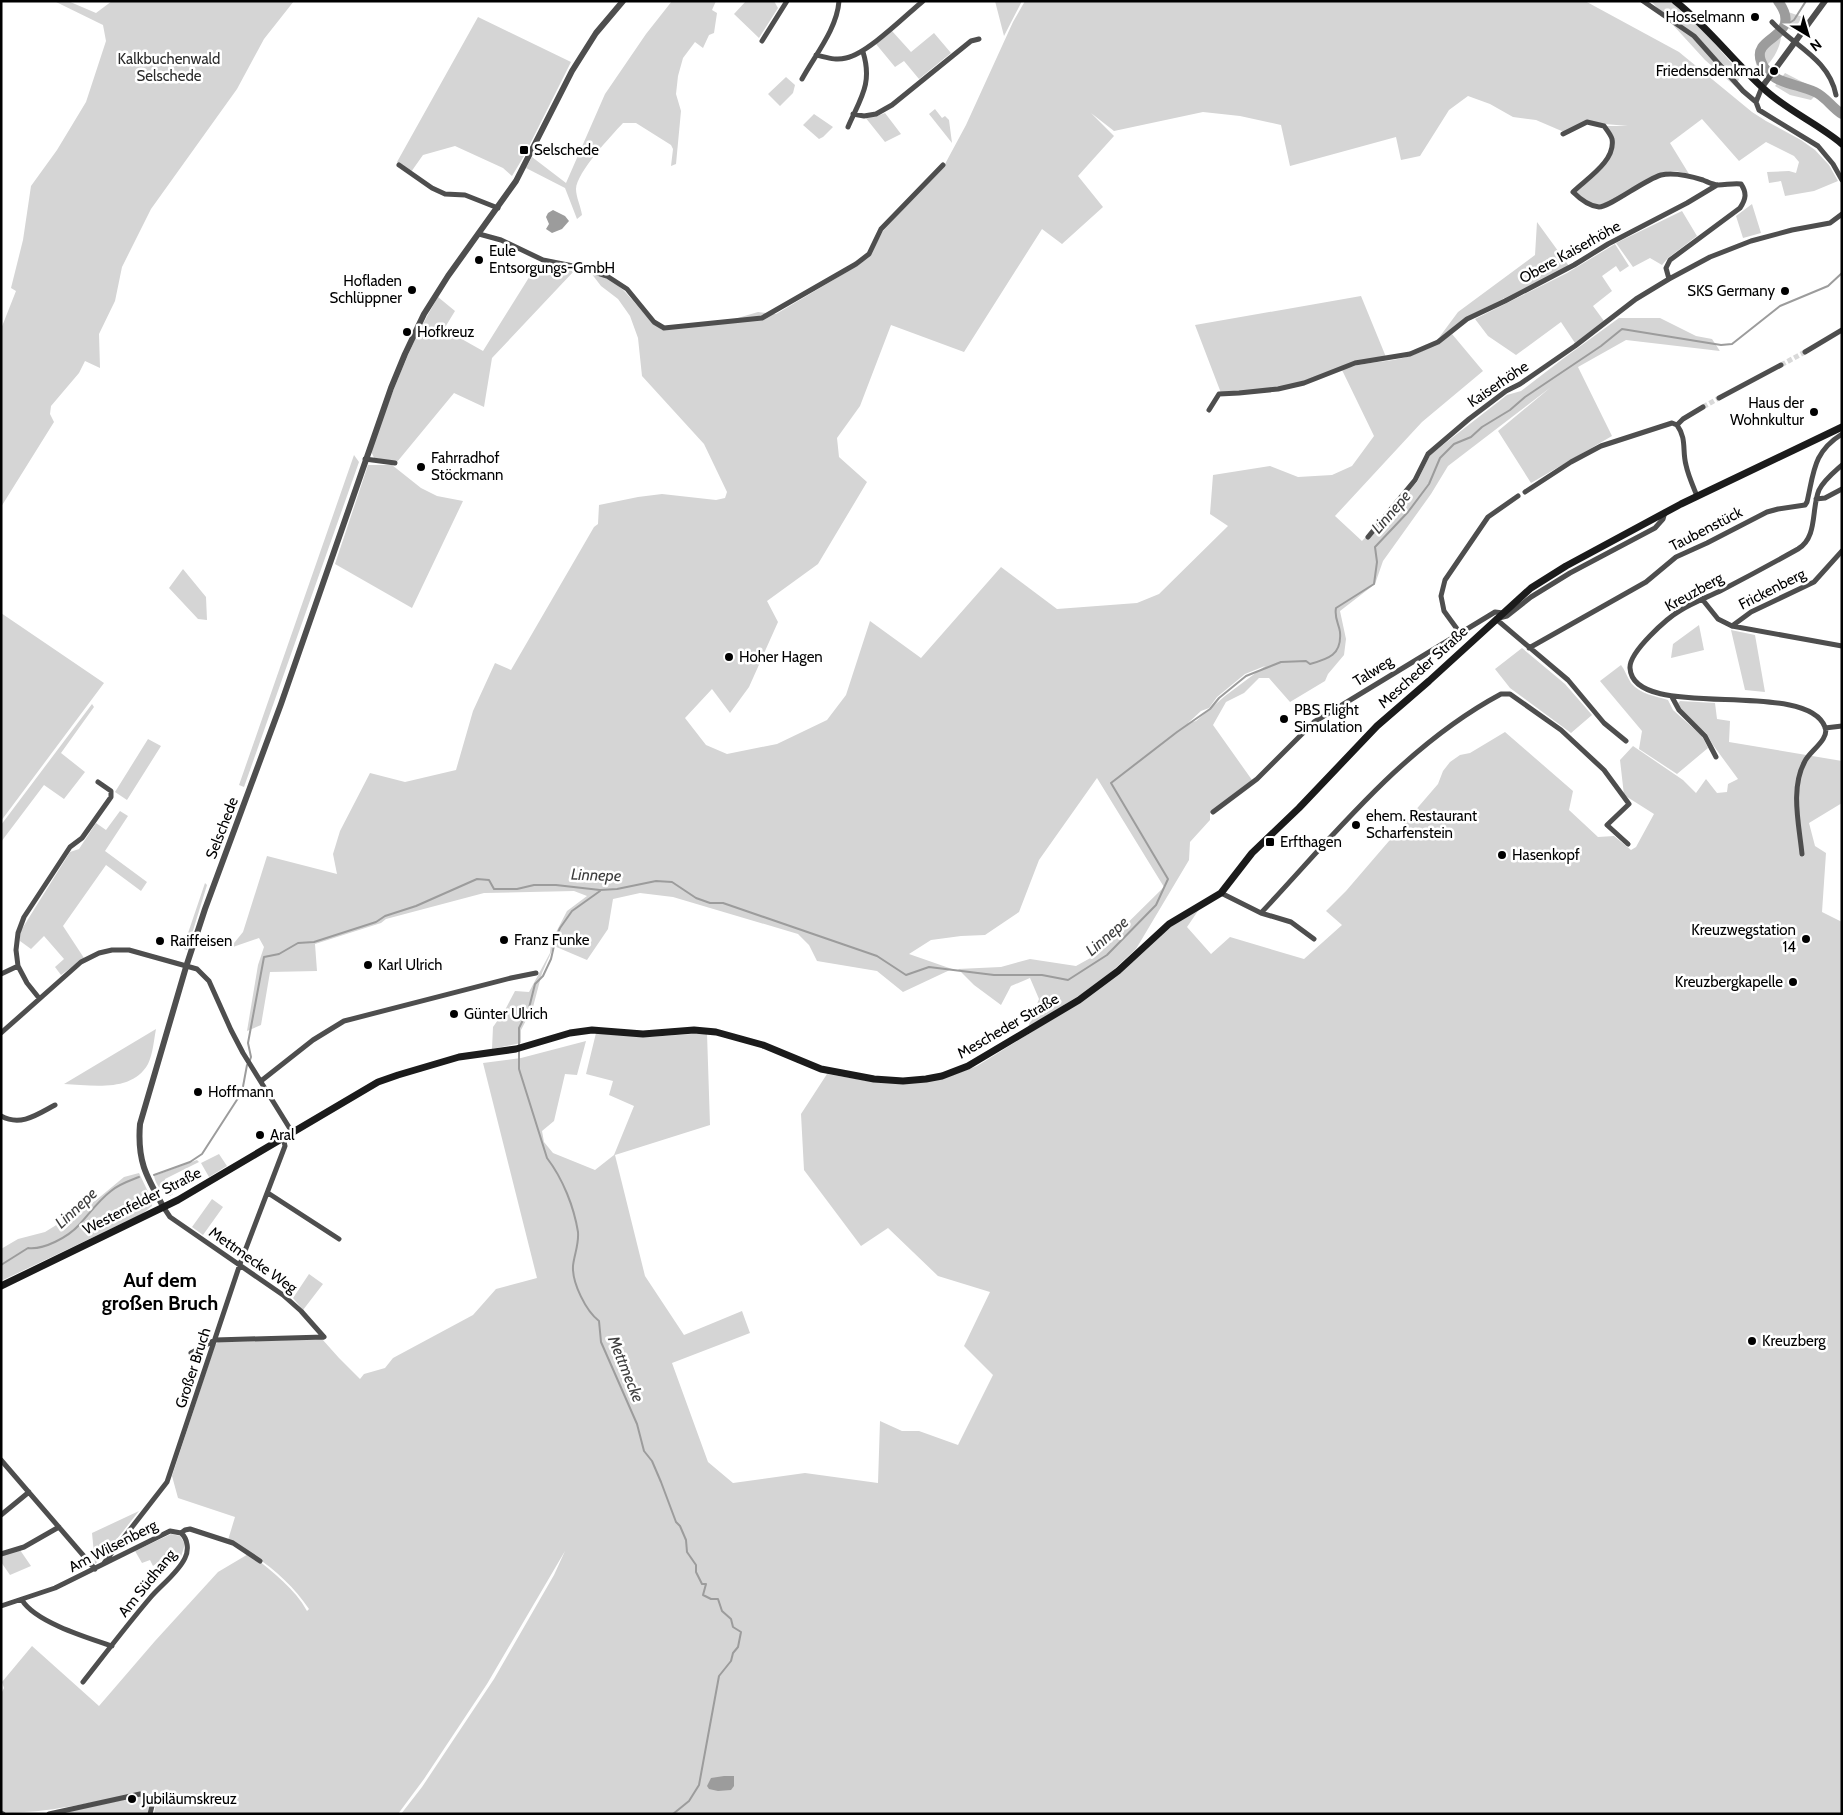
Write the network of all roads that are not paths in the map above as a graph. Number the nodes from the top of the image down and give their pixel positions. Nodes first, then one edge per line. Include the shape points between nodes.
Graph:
1 (623, 1) edge
2 (787, 1) edge
3 (839, 1) edge
4 (923, 1) edge
5 (1643, 1) edge
6 (1675, 1) edge
7 (1825, 1) edge
8 (1772, 22) dead end
9 (979, 39) dead end
10 (762, 41) dead end
11 (1796, 42) junction
12 (863, 52) junction
13 (816, 54) junction
14 (802, 79) dead end
15 (1762, 87) junction
16 (1836, 95) dead end
17 (1756, 102) junction
18 (853, 114) junction
19 (848, 127) dead end
20 (1563, 134) dead end
21 (1842, 144) edge
22 (399, 165) dead end
23 (943, 165) dead end
24 (1842, 180) edge
25 (1716, 185) junction
26 (498, 208) junction
27 (1842, 214) edge
28 (479, 234) junction
29 (1669, 279) junction
30 (1841, 331) edge
31 (1805, 352) tunnel mouth
32 (1781, 365) tunnel mouth
33 (1719, 398) tunnel mouth
34 (1704, 407) tunnel mouth
35 (1209, 410) dead end
36 (1677, 425) junction
37 (1842, 427) edge
38 (1842, 434) edge
39 (365, 459) junction
40 (396, 463) dead end
41 (1842, 466) edge
42 (1842, 489) edge
43 (1525, 492) dead end
44 (1518, 496) dead end
45 (1697, 496) junction
46 (1816, 499) junction
47 (1665, 512) junction
48 (1368, 537) dead end
49 (1842, 551) edge
50 (1702, 599) junction
51 (1503, 613) junction
52 (1496, 619) junction
53 (1732, 626) junction
54 (1460, 633) junction
55 (1842, 646) edge
56 (1528, 648) junction
57 (1672, 697) junction
58 (1842, 726) edge
59 (1826, 728) junction
60 (1626, 741) dead end
61 (1716, 756) dead end
62 (98, 782) dead end
63 (1213, 812) dead end
64 (1628, 844) dead end
65 (1802, 854) dead end
66 (1221, 893) junction
67 (1261, 913) junction
68 (1314, 939) dead end
69 (18, 966) junction
70 (186, 967) junction
71 (536, 973) dead end
72 (1, 974) edge
73 (39, 998) junction
74 (1, 1033) edge
75 (261, 1081) junction
76 (55, 1105) dead end
77 (1, 1116) edge
78 (292, 1132) junction
79 (283, 1137) junction
80 (268, 1193) junction
81 (164, 1208) junction
82 (340, 1239) dead end
83 (240, 1264) junction
84 (1, 1286) edge
85 (215, 1340) junction
86 (191, 1353) dead end
87 (1, 1460) edge
88 (29, 1492) junction
89 (1, 1514) edge
90 (59, 1527) junction
91 (181, 1533) junction
92 (1, 1554) edge
93 (260, 1561) dead end
94 (104, 1563) junction
95 (95, 1569) junction
96 (22, 1600) junction
97 (1, 1606) edge
98 (112, 1646) junction
99 (83, 1682) dead end
100 (48, 1814) edge
101 (150, 1814) edge

1 - 26 street, Selschede via 572,71 524,167
2 - 10 street
3 - 13 street via 834,24
4 - 12 street
5 - 17 street via 1694,36
6 - 15 main road
7 - 11 street
8 - 11 street
9 - 18 street via 971,41 892,105 876,114
11 - 15 street
11 - 16 street via 1829,75
12 - 13 street via 832,59
12 - 18 street via 867,83
13 - 14 street
15 - 17 street
15 - 21 main road
17 - 24 street via 1762,113 1818,146
18 - 19 street
20 - 25 street, Obere Kaiserhöhe via 1587,122 1604,126 1612,138 1609,157 1573,192 1583,202 1596,207 1607,205 1661,175 1688,176
22 - 26 street via 444,194 465,195
23 - 28 street via 880,229 869,254 762,318 664,328 654,322 627,290 607,276 543,260 501,240
25 - 29 street, Obere Kaiserhöhe via 1741,184 1746,191 1744,202 1736,212 1670,260 1666,268
25 - 35 street, Obere Kaiserhöhe via 1560,273 1467,319 1438,342 1410,354 1355,363 1304,383 1263,391 1220,394
26 - 28 street, Selschede
27 - 29 street, Kaiserhöhe via 1830,223 1751,241 1710,256
28 - 39 street, Selschede via 448,276 415,332
29 - 48 street, Kaiserhöhe via 1469,418 1428,454 1415,480
30 - 31 street
32 - 33 street
34 - 36 street
36 - 43 street via 1672,423 1601,446
36 - 45 street via 1685,445 1685,463
37 - 45 main road, Mescheder Straße
38 - 56 street, Taubenstück via 1826,446 1817,459 1805,505 1767,512 1676,557 1646,582
39 - 40 street
39 - 70 street, Selschede
41 - 46 street, Kreuzberg via 1825,481
42 - 46 street
44 - 54 street via 1488,517 1444,580 1441,596 1444,610
45 - 47 main road, Mescheder Straße
46 - 50 street, Kreuzberg via 1809,536 1802,546
47 - 51 main road, Mescheder Straße via 1549,576
47 - 52 street, Mescheder Straße via 1655,528 1570,573 1507,616
49 - 53 street, Frickenberg via 1814,582 1751,612
50 - 53 street via 1718,619
50 - 57 street, Kreuzberg via 1662,625 1630,664 1631,675 1638,684 1651,692
51 - 52 main road, Mescheder Straße
51 - 54 street, Talweg via 1495,612
52 - 56 street
52 - 66 main road, Mescheder Straße via 1377,726 1252,853
53 - 55 street
54 - 63 street, Talweg via 1314,722 1257,779
56 - 60 street via 1568,680 1604,723
57 - 59 street, Kreuzberg via 1777,703 1812,713
57 - 61 street via 1677,708 1705,736
58 - 59 street
59 - 65 street via 1824,737 1804,763 1796,791
62 - 69 street via 110,791 111,797 82,838 70,847 24,918 18,933
64 - 67 street via 1607,825 1629,804 1604,770 1561,730 1510,694 1501,694 1427,743 1404,763 1363,802
66 - 67 street
66 - 78 main road, Mescheder Straße via 1169,924 1118,971 1078,1000 974,1063 935,1078 903,1081 846,1075 821,1069 763,1044 708,1031 643,1034 586,1031 519,1048 459,1057 389,1078
67 - 68 street via 1291,922
69 - 72 street
69 - 73 street
70 - 73 street via 129,950 112,950 81,962
70 - 75 street via 197,969 209,981 231,1030
70 - 81 street, Selschede via 140,1124 141,1163
71 - 75 street via 344,1021 313,1040
73 - 74 street
75 - 78 street
76 - 77 street via 30,1119 16,1121
78 - 79 main road, Westenfelder Straße
79 - 80 street, Großer Bruch via 285,1146
79 - 81 main road, Westenfelder Straße
80 - 82 street
80 - 83 street, Großer Bruch
81 - 83 street, Mettmecke Weg via 170,1217
81 - 84 main road, Westenfelder Straße
83 - 85 street, Großer Bruch
83 - 85 street, Mettmecke Weg via 292,1302 324,1337
85 - 86 street
85 - 94 street, Großer Bruch via 166,1482
87 - 88 street
88 - 89 street
88 - 90 street
90 - 92 street
90 - 95 street
91 - 93 street, Am Wilsenberg via 190,1529 233,1543
91 - 94 street, Am Wilsenberg via 170,1531
91 - 98 street, Am Südhang via 187,1546 185,1558
94 - 95 street, Am Wilsenberg
95 - 96 street, Am Wilsenberg
96 - 97 street, Am Wilsenberg
96 - 98 street via 27,1607 57,1625
98 - 99 street, Am Südhang
100 - 101 street via 140,1794 153,1802

